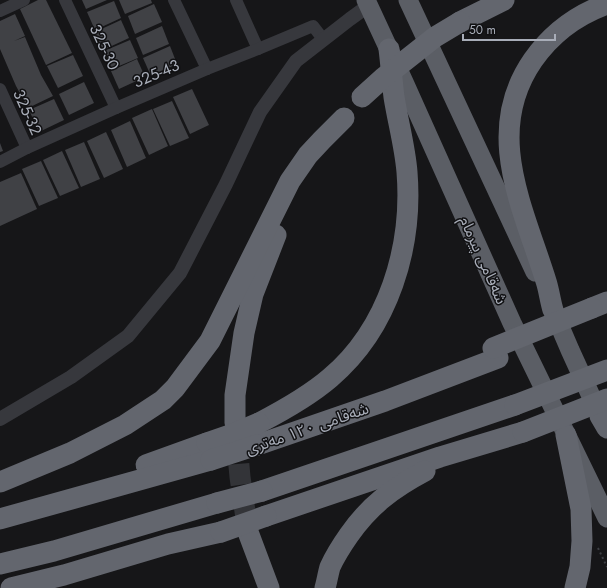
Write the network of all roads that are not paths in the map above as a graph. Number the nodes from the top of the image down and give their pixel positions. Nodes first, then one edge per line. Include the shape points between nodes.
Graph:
1 (24, 0) edge
2 (65, 0) edge
3 (174, 0) edge
4 (236, 0) edge
5 (408, 0) edge
6 (504, 0) edge
7 (367, 3) edge
8 (607, 4) edge
9 (0, 11) edge
10 (323, 39) junction
11 (258, 49) junction
12 (389, 49) junction
13 (207, 69) junction
14 (0, 89) edge
15 (116, 108) junction
16 (344, 118) junction
17 (27, 148) junction
18 (0, 162) edge
19 (553, 310) junction
20 (600, 312) edge
21 (607, 370) edge
22 (605, 418) edge
23 (0, 419) edge
24 (235, 423) tunnel mouth
25 (566, 435) junction
26 (472, 448) junction
27 (209, 451) junction
28 (0, 482) edge
29 (0, 512) edge
30 (607, 518) edge
31 (0, 519) edge
32 (248, 532) tunnel mouth
33 (0, 564) edge
34 (11, 588) edge
35 (269, 588) edge
36 (326, 588) edge
37 (575, 588) edge

1 - 9 street
2 - 15 street, 325-30
3 - 13 street
4 - 11 street
5 - 19 highway
6 - 16 highway, bridge via 435,37 383,78
7 - 10 street
7 - 12 highway, شەقامی پیرمام
8 - 19 highway via 571,22 547,42 527,68 513,102 509,146 517,194
10 - 11 street, 325-43 via 313,26
10 - 23 street via 296,61 260,112 180,273 128,336 71,377
11 - 13 street, 325-43
12 - 25 highway, شەقامی پیرمام via 512,323
12 - 27 highway, bridge via 394,97 407,172 408,201 399,266 381,313 352,356 331,378 287,408 233,434
13 - 15 street, 325-43
14 - 17 street, 325-32
15 - 17 street, 325-43
16 - 24 highway via 325,144 285,216 253,294 238,368
16 - 28 highway via 308,154 290,181 210,341 175,388 163,400 125,425 70,453
17 - 18 street, 325-43
19 - 22 highway via 570,350
20 - 27 highway, شەقامی ١٢٠ مەتری, bridge via 385,401 257,446
21 - 33 highway, bridge via 515,405 262,491
22 - 26 highway, bridge via 523,432
25 - 30 highway, شەقامی پیرمام
25 - 37 highway via 581,509 582,541
26 - 34 highway, bridge via 221,532 168,544
26 - 36 highway via 418,475 371,508 342,545 330,568
27 - 29 highway via 175,455
27 - 31 highway, شەقامی ١٢٠ مەتری
32 - 35 highway

